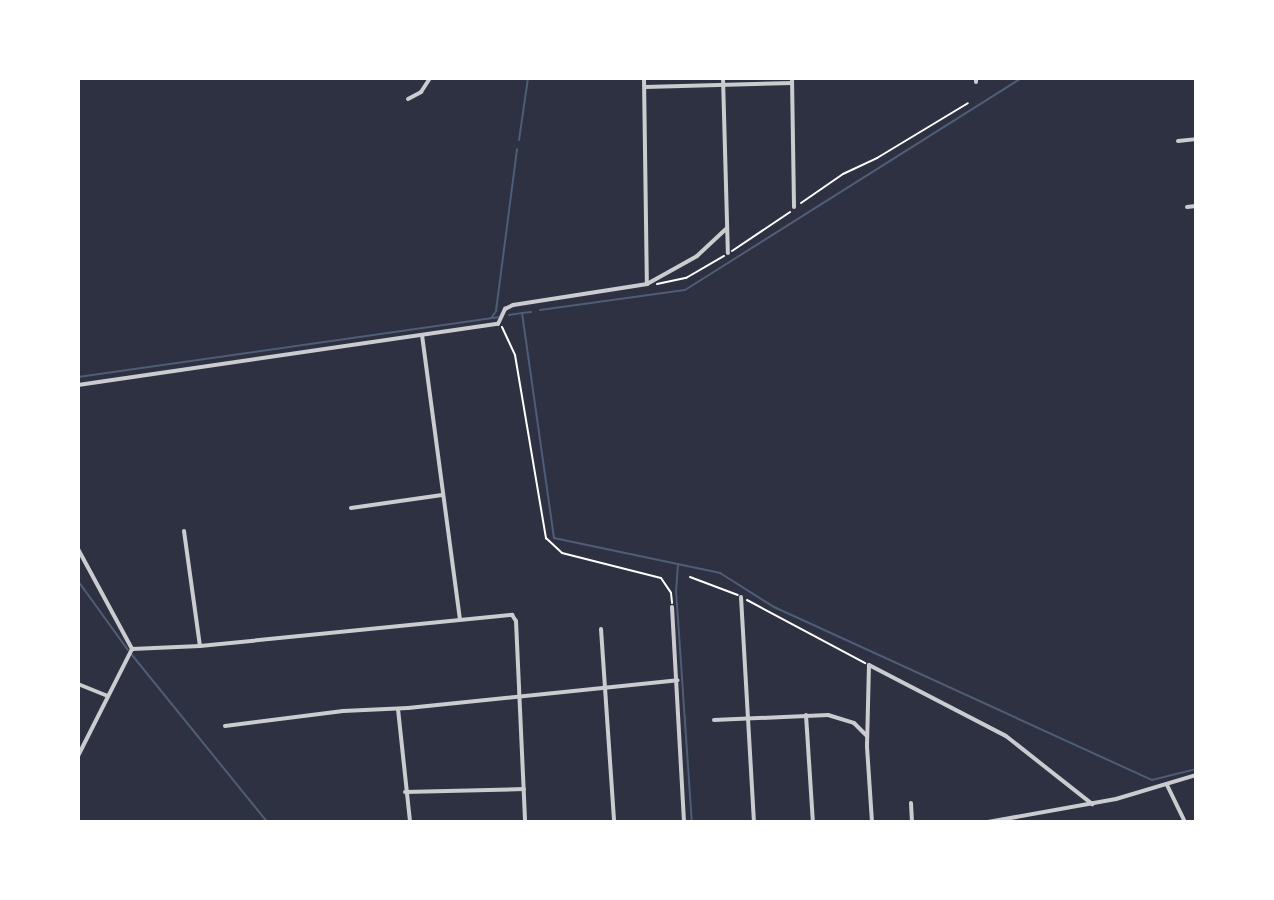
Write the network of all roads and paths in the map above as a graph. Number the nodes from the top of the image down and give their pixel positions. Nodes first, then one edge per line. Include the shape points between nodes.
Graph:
1 (430, 78) edge
2 (644, 78) edge
3 (723, 78) edge
4 (792, 81) edge
5 (723, 85) junction
6 (645, 87) junction
7 (408, 99) dead end
8 (968, 103) dead end
9 (1196, 139) edge
10 (1178, 141) dead end
11 (1196, 206) edge
12 (794, 207) joint
13 (1187, 207) dead end
14 (727, 228) junction
15 (728, 253) dead end
16 (647, 284) junction
17 (500, 322) junction
18 (422, 335) junction
19 (78, 385) edge
20 (442, 495) junction
21 (351, 508) dead end
22 (184, 531) dead end
23 (78, 549) edge
24 (690, 577) dead end
25 (741, 597) junction
26 (672, 607) joint
27 (460, 618) junction
28 (601, 629) dead end
29 (200, 646) junction
30 (132, 649) junction
31 (869, 665) junction
32 (678, 680) junction
33 (78, 684) edge
34 (606, 686) junction
35 (520, 694) junction
36 (108, 696) junction
37 (398, 709) junction
38 (806, 715) junction
39 (748, 718) junction
40 (714, 720) dead end
41 (225, 726) dead end
42 (867, 736) junction
43 (78, 756) edge
44 (1196, 775) edge
45 (1167, 785) junction
46 (524, 789) junction
47 (405, 792) junction
48 (911, 803) dead end
49 (1092, 804) junction
50 (1018, 815) junction
51 (410, 822) edge
52 (525, 822) edge
53 (614, 822) edge
54 (684, 822) edge
55 (754, 822) edge
56 (813, 822) edge
57 (872, 822) edge
58 (912, 822) edge
59 (988, 822) edge
60 (1019, 822) edge
61 (1185, 822) edge

1 - 7 street
2 - 6 street
3 - 5 street
4 - 5 street
4 - 12 street
5 - 6 street
5 - 14 street
6 - 16 street
8 - 12 path
9 - 10 street
11 - 13 street
14 - 15 street
14 - 16 street via 697,256
16 - 17 street via 527,301 505,309
17 - 18 street
17 - 26 path via 515,355 546,538 562,553 661,578 671,593
18 - 19 street
18 - 20 street
20 - 21 street
20 - 27 street
22 - 29 street
23 - 30 street
24 - 25 path
25 - 31 path
25 - 39 street
26 - 32 street
27 - 29 street
27 - 35 street via 514,618
28 - 34 street
29 - 30 street
30 - 36 street
31 - 42 street
31 - 49 street via 1006,736
32 - 34 street
32 - 54 street
33 - 36 street
34 - 35 street
34 - 53 street
35 - 37 street
35 - 46 street
36 - 43 street
37 - 41 street
37 - 47 street
38 - 39 street
38 - 42 street via 843,718
38 - 56 street
39 - 40 street
39 - 55 street
42 - 57 street
44 - 45 street
45 - 49 street
45 - 61 street
46 - 47 street
46 - 52 street
47 - 51 street
48 - 58 street
49 - 50 street
50 - 59 street
50 - 60 street

